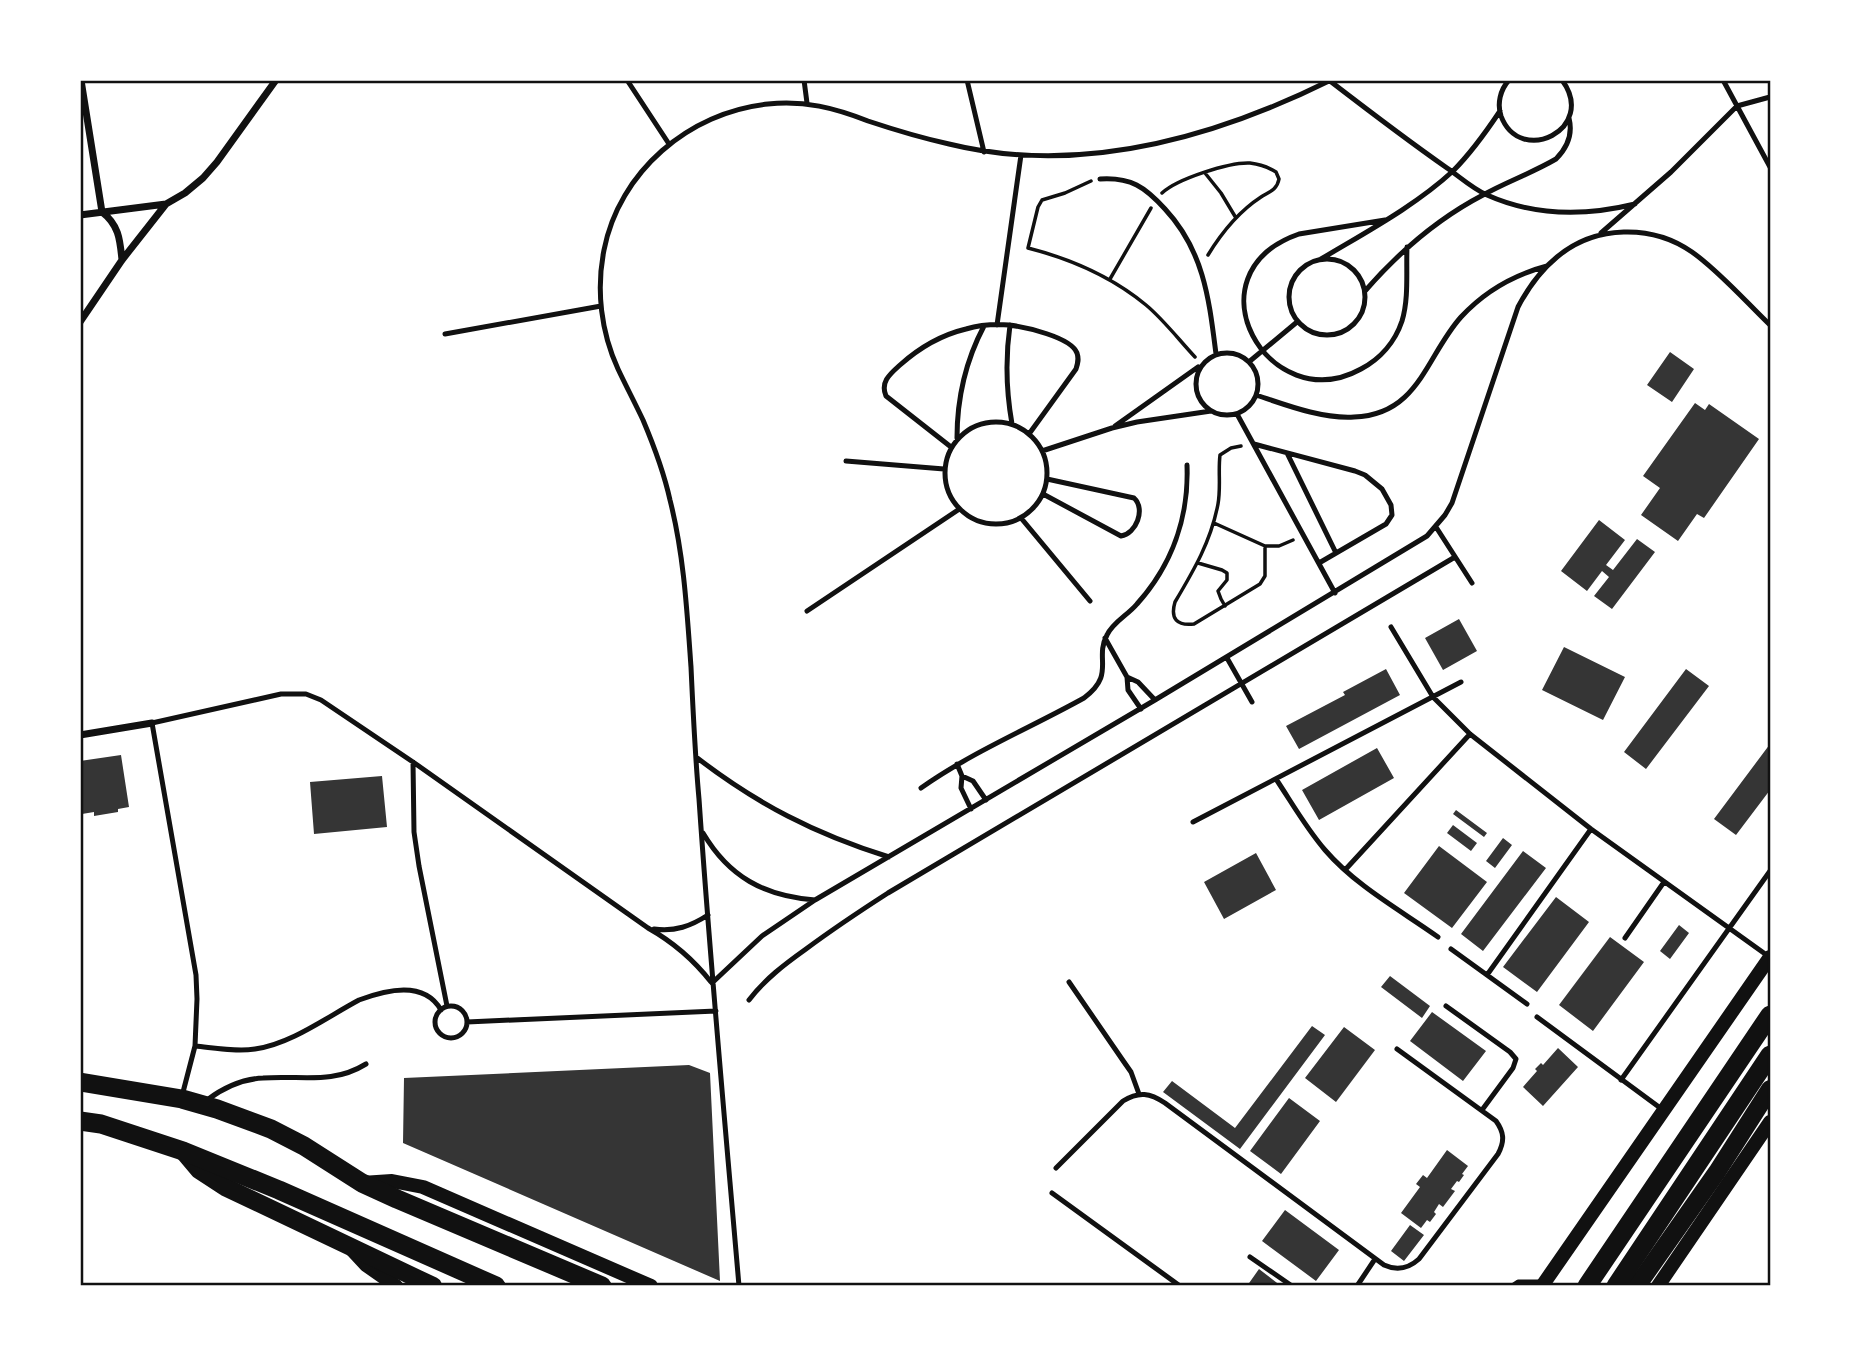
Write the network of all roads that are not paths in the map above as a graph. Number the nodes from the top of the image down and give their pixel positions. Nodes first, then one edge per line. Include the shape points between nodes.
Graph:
1 (81, 80) edge
2 (276, 80) edge
3 (627, 80) edge
4 (804, 80) edge
5 (967, 80) edge
6 (1330, 80) edge
7 (1509, 80) edge
8 (1562, 80) edge
9 (1723, 80) edge
10 (1770, 97) edge
11 (807, 103) junction
12 (1737, 106) junction
13 (1500, 111) junction
14 (1569, 118) junction
15 (669, 144) junction
16 (984, 152) junction
17 (1021, 155) junction
18 (1770, 167) edge
19 (1452, 171) junction
20 (1100, 179) road end
21 (1484, 194) junction
22 (166, 204) junction
23 (1635, 204) junction
24 (102, 212) junction
25 (80, 215) edge
26 (1385, 220) junction
27 (1598, 236) junction
28 (1407, 247) junction
29 (1320, 259) junction
30 (122, 260) junction
31 (1547, 266) junction
32 (1365, 290) junction
33 (601, 306) junction
34 (80, 322) edge
35 (1297, 322) junction
36 (997, 325) junction
37 (1010, 325) junction
38 (984, 326) junction
39 (1770, 326) edge
40 (445, 334) dead end
41 (1262, 351) junction
42 (1216, 354) junction
43 (1250, 361) junction
44 (1202, 364) junction
45 (1256, 395) junction
46 (1211, 411) junction
47 (1237, 414) junction
48 (1012, 424) junction
49 (1112, 428) junction
50 (1028, 433) junction
51 (957, 438) junction
52 (1254, 444) junction
53 (951, 447) junction
54 (1042, 451) junction
55 (1287, 453) junction
56 (846, 461) dead end
57 (1187, 465) dead end
58 (944, 469) junction
59 (1047, 479) junction
60 (1043, 494) junction
61 (958, 510) junction
62 (1021, 519) junction
63 (1436, 527) junction
64 (1336, 553) junction
65 (1455, 557) junction
66 (1319, 563) junction
67 (1472, 583) dead end
68 (1335, 593) junction
69 (1090, 601) dead end
70 (807, 611) dead end
71 (1391, 627) dead end
72 (1105, 638) junction
73 (1227, 658) junction
74 (1127, 677) junction
75 (1461, 682) dead end
76 (1241, 683) junction
77 (1433, 697) junction
78 (1155, 700) junction
79 (1252, 702) dead end
80 (1141, 709) junction
81 (152, 723) junction
82 (1471, 734) junction
83 (80, 735) edge
84 (696, 757) junction
85 (413, 762) junction
86 (957, 764) junction
87 (962, 776) junction
88 (1276, 779) junction
89 (921, 788) dead end
90 (986, 800) junction
91 (971, 809) junction
92 (1193, 822) dead end
93 (1591, 829) junction
94 (701, 831) junction
95 (889, 857) junction
96 (1345, 870) junction
97 (1770, 871) edge
98 (1664, 882) junction
99 (815, 900) junction
100 (708, 915) junction
101 (648, 928) junction
102 (1729, 929) junction
103 (1438, 937) dead end
104 (1625, 938) dead end
105 (1451, 949) dead end
106 (1770, 957) edge
107 (1487, 975) junction
108 (1069, 982) dead end
109 (712, 983) junction
110 (749, 1000) dead end
111 (1527, 1004) dead end
112 (447, 1006) junction
113 (1446, 1006) dead end
114 (440, 1010) junction
115 (716, 1011) junction
116 (1770, 1014) edge
117 (1536, 1017) dead end
118 (467, 1022) junction
119 (195, 1046) junction
120 (1397, 1049) dead end
121 (1770, 1055) edge
122 (366, 1064) dead end
123 (1621, 1080) junction
124 (80, 1082) edge
125 (1770, 1089) edge
126 (1139, 1094) junction
127 (182, 1099) junction
128 (201, 1104) junction
129 (1482, 1110) junction
130 (1663, 1110) junction
131 (80, 1121) edge
132 (1770, 1122) edge
133 (183, 1151) junction
134 (1056, 1168) dead end
135 (362, 1183) junction
136 (1052, 1193) dead end
137 (347, 1245) junction
138 (1250, 1257) dead end
139 (1375, 1259) junction
140 (1543, 1284) edge
141 (396, 1286) edge
142 (433, 1286) edge
143 (496, 1286) edge
144 (602, 1286) edge
145 (651, 1286) edge
146 (739, 1286) edge
147 (1180, 1286) edge
148 (1292, 1286) edge
149 (1356, 1286) edge
150 (1512, 1286) edge
151 (1587, 1286) edge
152 (1616, 1286) edge
153 (1637, 1286) edge
154 (1658, 1286) edge

1 - 24 street
2 - 22 street via 203,178
3 - 15 lane
4 - 11 lane
5 - 16 lane
6 - 17 lane via 1262,112 1185,137 1111,152
6 - 19 lane
7 - 13 lane
8 - 14 lane via 1571,99
9 - 12 lane
10 - 12 lane
11 - 15 lane via 744,108 705,122
11 - 16 lane
12 - 18 lane
12 - 23 lane
13 - 14 lane via 1514,134 1532,141 1550,138
13 - 19 lane
14 - 21 lane via 1569,141 1556,159
15 - 33 lane via 639,173 617,208 604,246
16 - 17 lane
17 - 36 lane
19 - 21 lane
19 - 26 lane
20 - 42 lane via 1131,181 1144,188 1186,236 1201,269
21 - 23 lane via 1523,207 1559,212
21 - 28 lane
22 - 24 street
22 - 30 street
23 - 27 lane
24 - 25 street
24 - 30 street via 117,230
26 - 29 lane
26 - 41 lane via 1299,234 1264,254 1249,277 1244,303 1248,329
27 - 31 lane via 1571,247
27 - 39 lane via 1645,233 1677,243 1705,262
28 - 32 lane
28 - 41 lane via 1402,321 1389,345 1370,364 1346,376 1320,379 1282,368
29 - 32 lane via 1349,265
29 - 35 lane via 1302,268 1291,284 1289,304
30 - 34 street
31 - 45 lane via 1515,276 1472,305 1412,392 1379,413 1342,417
31 - 63 lane via 1514,315 1452,503
32 - 35 lane via 1359,320 1343,332 1314,334
33 - 40 lane
33 - 84 lane via 610,350 658,458 677,526 687,592
35 - 41 lane
36 - 37 lane
36 - 38 lane
37 - 48 lane via 1005,370
37 - 50 lane via 1054,336 1078,355 1076,369
38 - 51 lane via 961,386
38 - 53 lane via 934,341 905,360 884,383 886,396
41 - 43 lane
42 - 43 lane via 1234,353
42 - 44 lane
43 - 45 lane via 1258,377
44 - 46 lane via 1196,390
44 - 49 lane
45 - 47 lane
46 - 47 lane
46 - 49 lane
47 - 52 lane
48 - 50 lane
48 - 51 lane via 983,423
49 - 54 lane
50 - 54 lane
51 - 53 lane
52 - 55 lane
52 - 66 lane
53 - 58 lane
54 - 59 lane
55 - 64 lane
55 - 64 lane via 1365,475 1382,489 1391,505 1392,516 1386,524
56 - 58 lane
57 - 72 lane via 1185,506 1168,559 1147,592
58 - 61 lane via 947,491
59 - 60 lane
59 - 60 lane via 1135,498 1140,513 1132,532 1121,536
60 - 62 lane
61 - 62 lane via 988,524
61 - 70 lane
62 - 69 lane
63 - 65 lane
63 - 68 lane via 1417,544
64 - 66 lane
65 - 67 lane
65 - 76 lane
66 - 68 lane
68 - 73 lane
71 - 77 lane
72 - 74 lane
72 - 86 lane via 1101,680 1091,693
73 - 76 lane
73 - 78 lane
74 - 78 lane
74 - 80 lane via 1128,691
75 - 77 lane
76 - 79 lane
76 - 110 lane via 876,900 776,971
77 - 82 lane
77 - 88 lane
78 - 80 lane
80 - 90 lane
81 - 83 street
81 - 85 lane via 298,693 321,701
81 - 119 lane via 196,975
82 - 93 lane
82 - 96 lane
84 - 94 lane
84 - 95 lane via 778,813
85 - 101 lane
85 - 112 lane via 417,855
86 - 87 lane
86 - 89 lane
87 - 90 lane via 973,780
87 - 91 lane via 961,788
88 - 92 lane
88 - 96 lane via 1310,831
90 - 91 lane
91 - 95 lane
93 - 98 lane
93 - 107 lane
94 - 99 lane via 724,863 757,887
94 - 100 lane
95 - 99 lane
96 - 103 lane
97 - 102 lane
98 - 102 lane
98 - 104 lane
99 - 109 lane via 762,936
100 - 101 lane via 679,929
100 - 109 lane
101 - 109 lane via 690,957
102 - 106 lane
102 - 123 lane
105 - 107 lane
106 - 130 main road
107 - 111 lane
108 - 126 lane via 1124,1062
109 - 115 lane
112 - 114 lane
112 - 118 lane via 461,1010
113 - 129 lane via 1516,1059
114 - 118 lane via 434,1023 447,1038 461,1035
114 - 119 lane via 426,993 398,990 359,1000 267,1047
115 - 118 lane
115 - 146 lane
116 - 151 highway
117 - 123 lane
119 - 127 lane
120 - 129 lane
121 - 152 highway
122 - 128 lane via 329,1078 250,1080
123 - 130 lane
124 - 127 highway
125 - 153 main road
126 - 134 lane via 1123,1101
126 - 139 lane via 1165,1103
127 - 128 highway
128 - 135 highway via 271,1129
129 - 139 lane via 1501,1128 1503,1146 1498,1154 1419,1259 1406,1268 1391,1268
130 - 140 main road
131 - 133 highway
132 - 154 main road
133 - 137 main road via 199,1170 225,1187
133 - 143 highway
135 - 144 highway
135 - 145 main road via 392,1181 435,1191
136 - 147 lane
137 - 141 main road
137 - 142 main road
138 - 148 lane
139 - 149 lane
140 - 150 lane via 1518,1282

